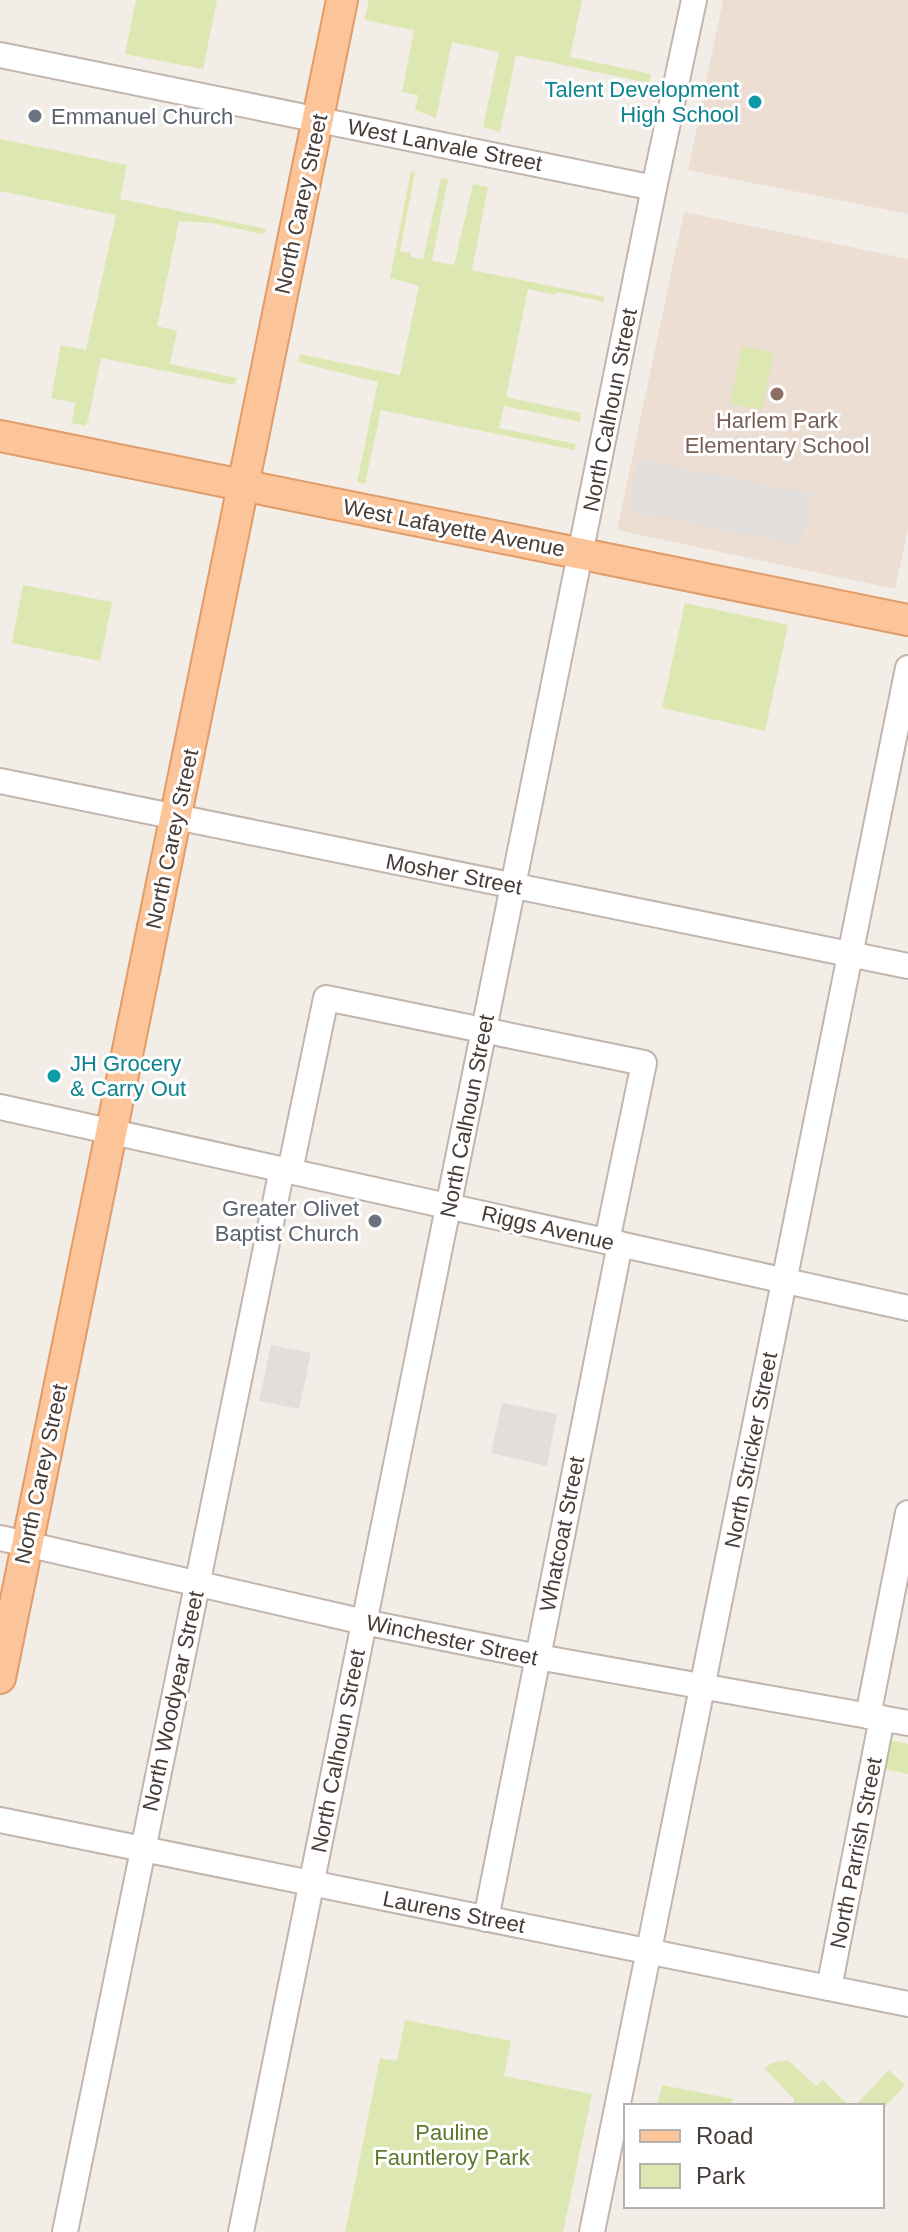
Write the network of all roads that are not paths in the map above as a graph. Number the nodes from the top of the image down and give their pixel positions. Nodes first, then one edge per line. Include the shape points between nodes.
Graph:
1 (342, 0) edge
2 (694, 0) edge
3 (0, 55) edge
4 (318, 120) junction
5 (654, 188) junction
6 (0, 436) edge
7 (243, 486) junction
8 (581, 554) junction
9 (908, 620) edge
10 (908, 668) edge
11 (0, 781) edge
12 (176, 818) junction
13 (513, 886) junction
14 (851, 955) junction
15 (908, 966) edge
16 (483, 1030) junction
17 (0, 1107) edge
18 (112, 1131) junction
19 (286, 1170) junction
20 (449, 1206) junction
21 (614, 1243) junction
22 (785, 1281) junction
23 (908, 1308) edge
24 (908, 1513) edge
25 (13, 1542) edge
26 (197, 1584) junction
27 (364, 1622) junction
28 (538, 1657) junction
29 (0, 1678) edge
30 (703, 1687) junction
31 (875, 1717) junction
32 (908, 1723) edge
33 (0, 1820) edge
34 (143, 1850) junction
35 (311, 1883) junction
36 (486, 1919) junction
37 (649, 1951) junction
38 (829, 1988) junction
39 (908, 2004) edge
40 (65, 2232) edge
41 (241, 2232) edge
42 (592, 2232) edge

1 - 4 main road, North Carey Street
2 - 5 street, North Calhoun Street
3 - 4 street, West Lanvale Street
4 - 5 street, West Lanvale Street
4 - 7 main road, North Carey Street
5 - 8 street, North Calhoun Street
6 - 7 main road, West Lafayette Avenue
7 - 8 main road, West Lafayette Avenue
7 - 12 main road, North Carey Street
8 - 9 main road, West Lafayette Avenue
8 - 13 street, North Calhoun Street
10 - 14 street, North Stricker Street
11 - 12 street, Mosher Street
12 - 13 street, Mosher Street
12 - 18 main road, North Carey Street
13 - 14 street, Mosher Street
13 - 16 street, North Calhoun Street
14 - 15 street, Mosher Street
14 - 22 street, North Stricker Street
16 - 19 street, North Woodyear Street via 326,998
16 - 20 street, North Calhoun Street
16 - 21 street, Whatcoat Street via 644,1063
17 - 18 street, Riggs Avenue
18 - 19 street, Riggs Avenue
18 - 25 main road, North Carey Street
19 - 20 street, Riggs Avenue
19 - 26 street, North Woodyear Street
20 - 21 street, Riggs Avenue
20 - 27 street, North Calhoun Street
21 - 22 street, Riggs Avenue
21 - 28 street, Whatcoat Street
22 - 23 street, Riggs Avenue
22 - 30 street, North Stricker Street
24 - 31 street, North Parrish Street
25 - 26 street, Winchester Street
25 - 29 main road, North Carey Street
26 - 27 street, Winchester Street
26 - 34 street, North Woodyear Street
27 - 28 street, Winchester Street
27 - 35 street, North Calhoun Street
28 - 30 street, Winchester Street
28 - 36 street, Whatcoat Street
30 - 31 street, Winchester Street
30 - 37 street, North Stricker Street
31 - 32 street, Winchester Street
31 - 38 street, North Parrish Street
33 - 34 street, Laurens Street
34 - 35 street, Laurens Street
34 - 40 street, North Woodyear Street
35 - 36 street, Laurens Street
35 - 41 street, North Calhoun Street
36 - 37 street, Laurens Street
37 - 38 street, Laurens Street
37 - 42 street, North Stricker Street
38 - 39 street, Laurens Street

